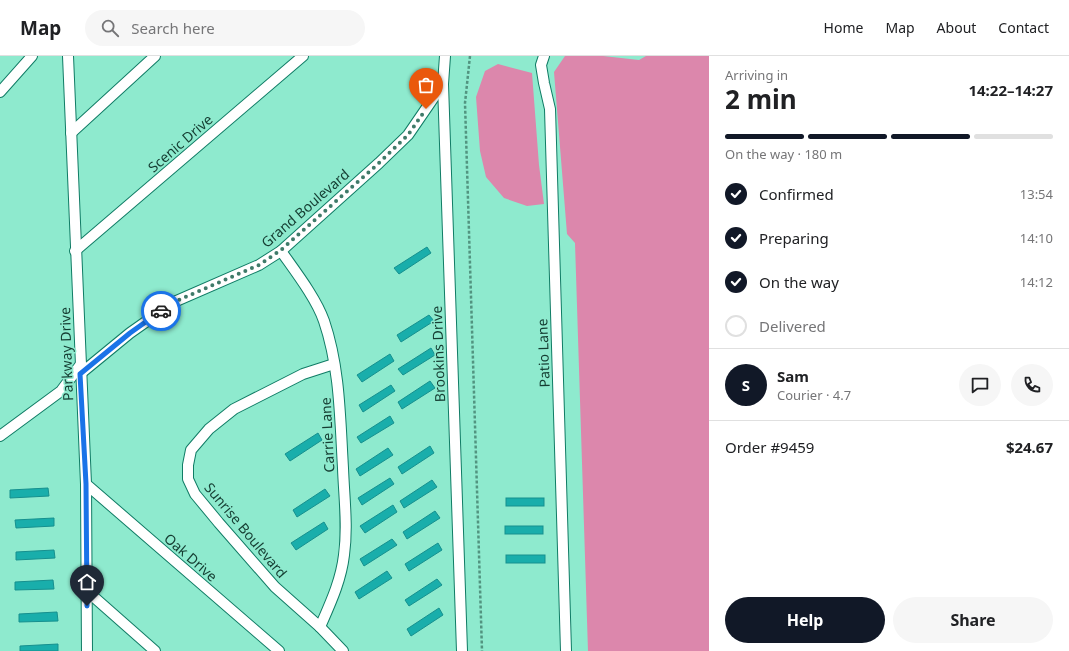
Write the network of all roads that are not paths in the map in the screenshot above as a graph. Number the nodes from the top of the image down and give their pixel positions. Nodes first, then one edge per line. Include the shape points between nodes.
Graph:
1 (32, 56) edge
2 (68, 56) edge
3 (155, 56) edge
4 (303, 56) edge
5 (445, 56) edge
6 (544, 56) edge
7 (443, 84) junction
8 (0, 92) edge
9 (71, 133) junction
10 (281, 250) junction
11 (75, 251) junction
12 (81, 363) junction
13 (334, 364) junction
14 (80, 374) junction
15 (0, 436) edge
16 (86, 484) junction
17 (87, 591) junction
18 (320, 627) junction
19 (87, 651) edge
20 (155, 651) edge
21 (279, 651) edge
22 (343, 651) edge
23 (462, 651) edge
24 (566, 651) edge

1 - 8 street
2 - 9 street, Parkway Drive
3 - 9 street
4 - 11 street, Scenic Drive
5 - 7 street, Brookins Drive
6 - 24 street, Patio Lane via 541,65 550,109
7 - 10 street, Grand Boulevard via 408,135
7 - 23 street, Brookins Drive
9 - 11 street, Parkway Drive
10 - 13 street, Carrie Lane via 323,319
10 - 14 street, Grand Boulevard via 259,265 174,302 130,333
11 - 12 street, Parkway Drive
12 - 14 street, Parkway Drive
12 - 15 street via 61,391
13 - 18 street, Carrie Lane via 339,392 345,550 334,596
13 - 18 street, Sunrise Boulevard via 303,374 234,409 209,429 191,450 188,465 188,479 195,494 218,523 275,587
14 - 16 street, Parkway Drive
16 - 17 street, Parkway Drive
16 - 21 street, Oak Drive
17 - 19 street, Parkway Drive
17 - 20 street
18 - 22 street, Sunrise Boulevard

